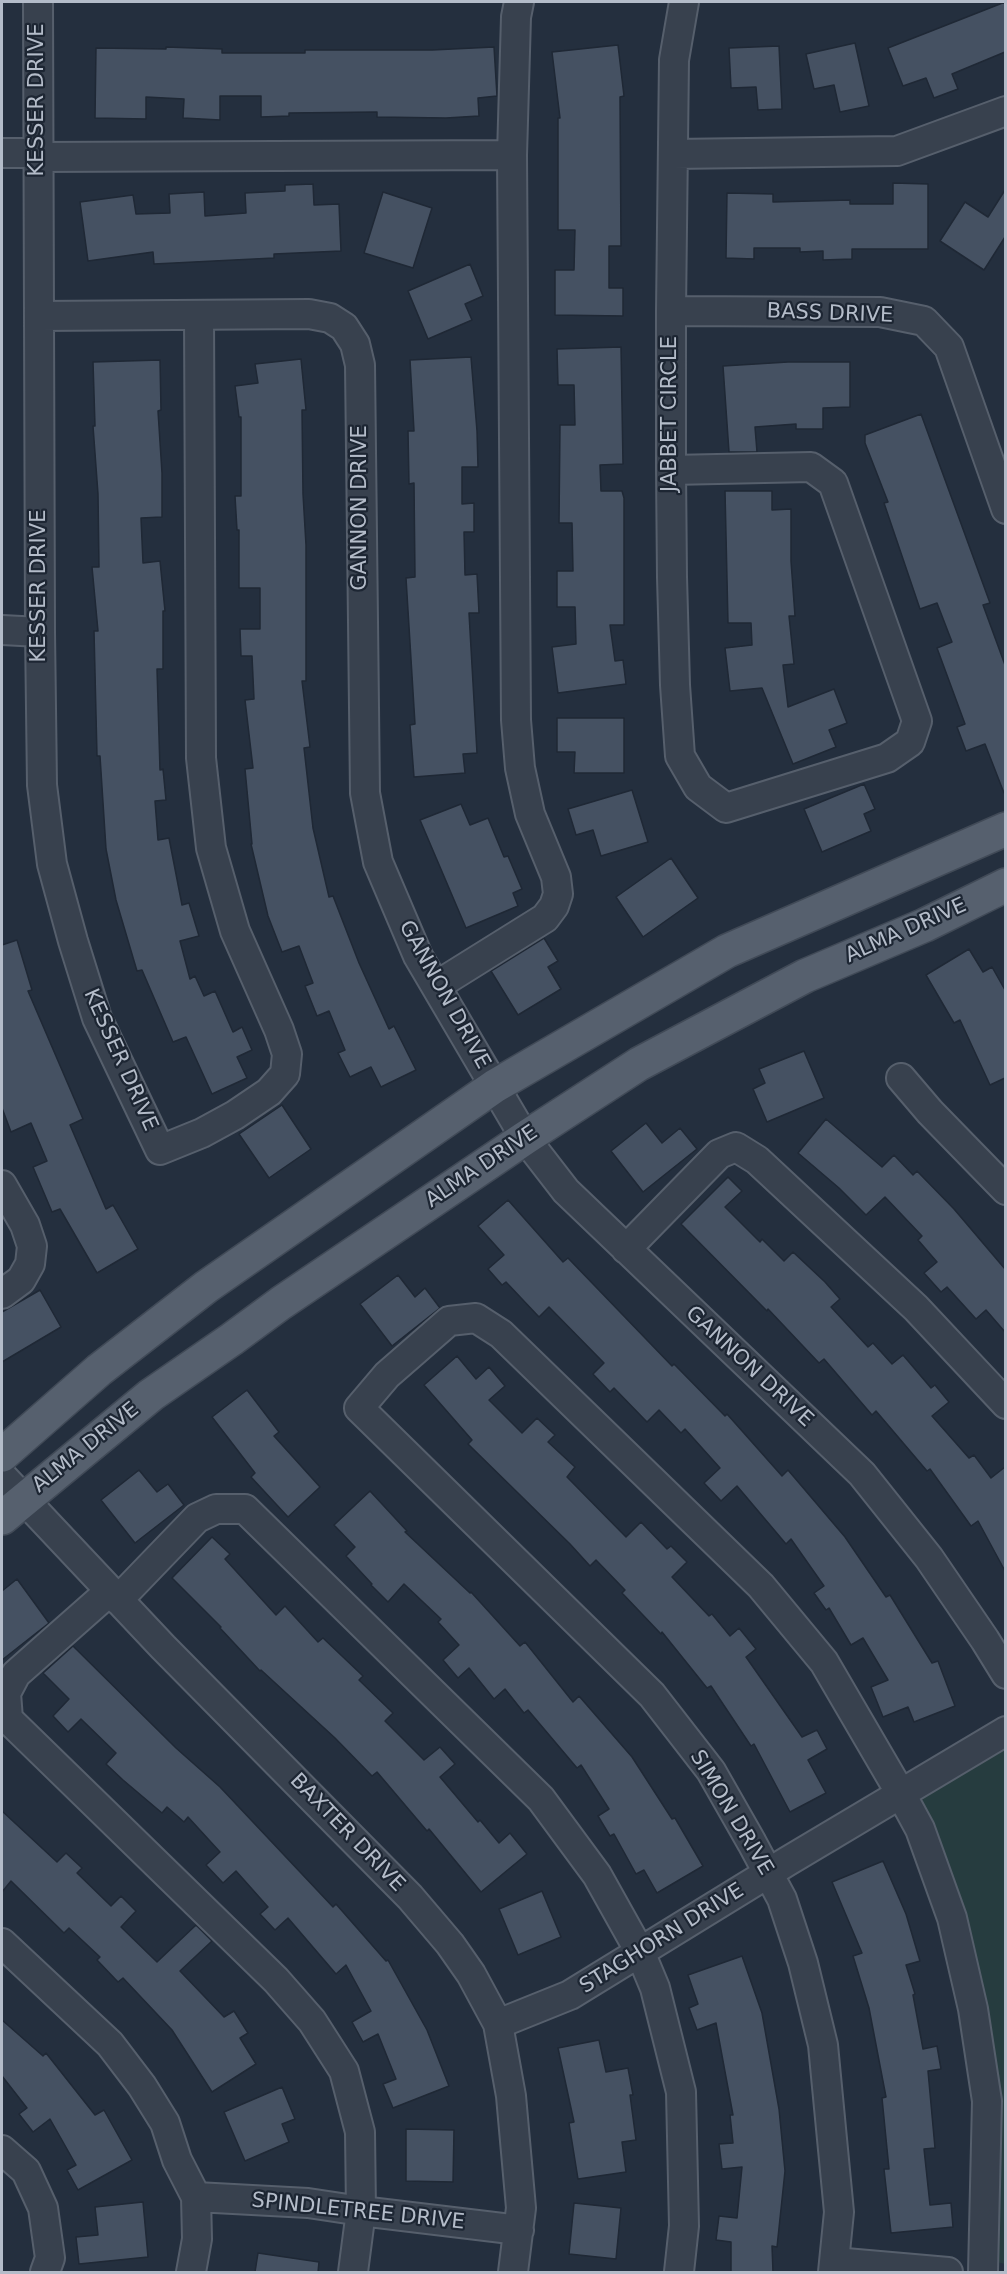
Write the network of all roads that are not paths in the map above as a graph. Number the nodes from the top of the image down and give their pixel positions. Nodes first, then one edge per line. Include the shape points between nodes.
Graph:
1 (38, 2) edge
2 (519, 2) edge
3 (684, 2) edge
4 (1005, 111) edge
5 (2, 153) edge
6 (673, 154) junction
7 (39, 155) junction
8 (512, 155) junction
9 (671, 311) junction
10 (199, 315) junction
11 (40, 316) junction
12 (671, 470) junction
13 (1005, 509) edge
14 (2, 630) edge
15 (40, 632) junction
16 (1005, 829) edge
17 (1005, 885) edge
18 (436, 986) junction
19 (901, 1078) dead end
20 (495, 1086) junction
21 (525, 1138) junction
22 (2, 1185) edge
23 (1005, 1190) edge
24 (626, 1249) junction
25 (2, 1294) edge
26 (1005, 1404) edge
27 (2, 1455) edge
28 (2, 1476) edge
29 (12, 1509) edge
30 (114, 1595) junction
31 (1005, 1674) edge
32 (1005, 1731) edge
33 (901, 1794) junction
34 (768, 1873) junction
35 (2, 1944) edge
36 (640, 1952) junction
37 (498, 2024) junction
38 (2, 2150) edge
39 (196, 2197) junction
40 (361, 2211) junction
41 (519, 2230) junction
42 (833, 2267) edge
43 (45, 2272) edge
44 (191, 2272) edge
45 (353, 2272) edge
46 (513, 2272) edge
47 (679, 2272) edge
48 (948, 2272) edge
49 (983, 2272) edge

1 - 7 street, KESSER DRIVE
2 - 8 street
3 - 6 street, JABBET CIRCLE via 674,60
4 - 6 street via 897,151
5 - 7 street
6 - 9 street, JABBET CIRCLE
7 - 8 street
7 - 11 street, KESSER DRIVE
8 - 18 street via 516,720 520,768 530,814 556,877 558,894 545,918
9 - 12 street, JABBET CIRCLE
9 - 13 street, BASS DRIVE via 880,312 924,321 949,347
10 - 11 street, GANNON DRIVE
10 - 15 street, KESSER DRIVE via 201,758 211,848 236,931 287,1054 285,1074 269,1092 202,1133 160,1150 97,1018 52,864 42,785
10 - 18 street, GANNON DRIVE via 309,314 330,318 344,327 355,344 360,364 365,793 378,862 418,956
11 - 15 street, KESSER DRIVE
12 - 12 street, JABBET CIRCLE via 680,756 698,788 726,808 887,758 910,742 916,721 834,483 811,467
14 - 15 street
16 - 20 main road via 727,951
17 - 21 main road, ALMA DRIVE via 742,1008 639,1064
18 - 20 street, GANNON DRIVE
19 - 23 street
20 - 21 street, GANNON DRIVE
20 - 27 main road via 206,1287 99,1370
21 - 24 street, GANNON DRIVE via 566,1191
21 - 29 main road, ALMA DRIVE via 151,1395
22 - 25 street via 32,1246 30,1264 21,1280
24 - 26 street via 719,1154 736,1147 757,1160 916,1308
24 - 31 street, GANNON DRIVE via 862,1474 929,1558
28 - 29 street, BAXTER DRIVE
29 - 30 street, BAXTER DRIVE
30 - 36 street via 197,1518 216,1509 244,1509 541,1799 597,1875
30 - 37 street, BAXTER DRIVE via 410,1897 471,1974
30 - 40 street via 16,1674 6,1694 8,1719 276,1980 312,2021 344,2072 360,2132
32 - 33 street, STAGHORN DRIVE
33 - 34 street, STAGHORN DRIVE
33 - 34 street, SIMON DRIVE via 824,1662 762,1586 501,1334 476,1318 449,1321 387,1375 358,1408 652,1695 711,1771
33 - 49 street via 920,1829 952,1918 973,2009 987,2101
34 - 36 street, STAGHORN DRIVE
34 - 42 street, SIMON DRIVE via 782,1899 803,1963 823,2046 839,2212
35 - 39 street via 110,2044 165,2123 177,2160
36 - 37 street, STAGHORN DRIVE via 570,1995
36 - 47 street via 655,1988 681,2092 684,2226
37 - 41 street, BAXTER DRIVE via 512,2096 521,2208
38 - 43 street via 26,2171 43,2208 50,2258
39 - 40 street, SPINDLETREE DRIVE via 308,2203
39 - 44 street via 197,2239
40 - 41 street, SPINDLETREE DRIVE
40 - 45 street
41 - 46 street, BAXTER DRIVE
42 - 48 street

